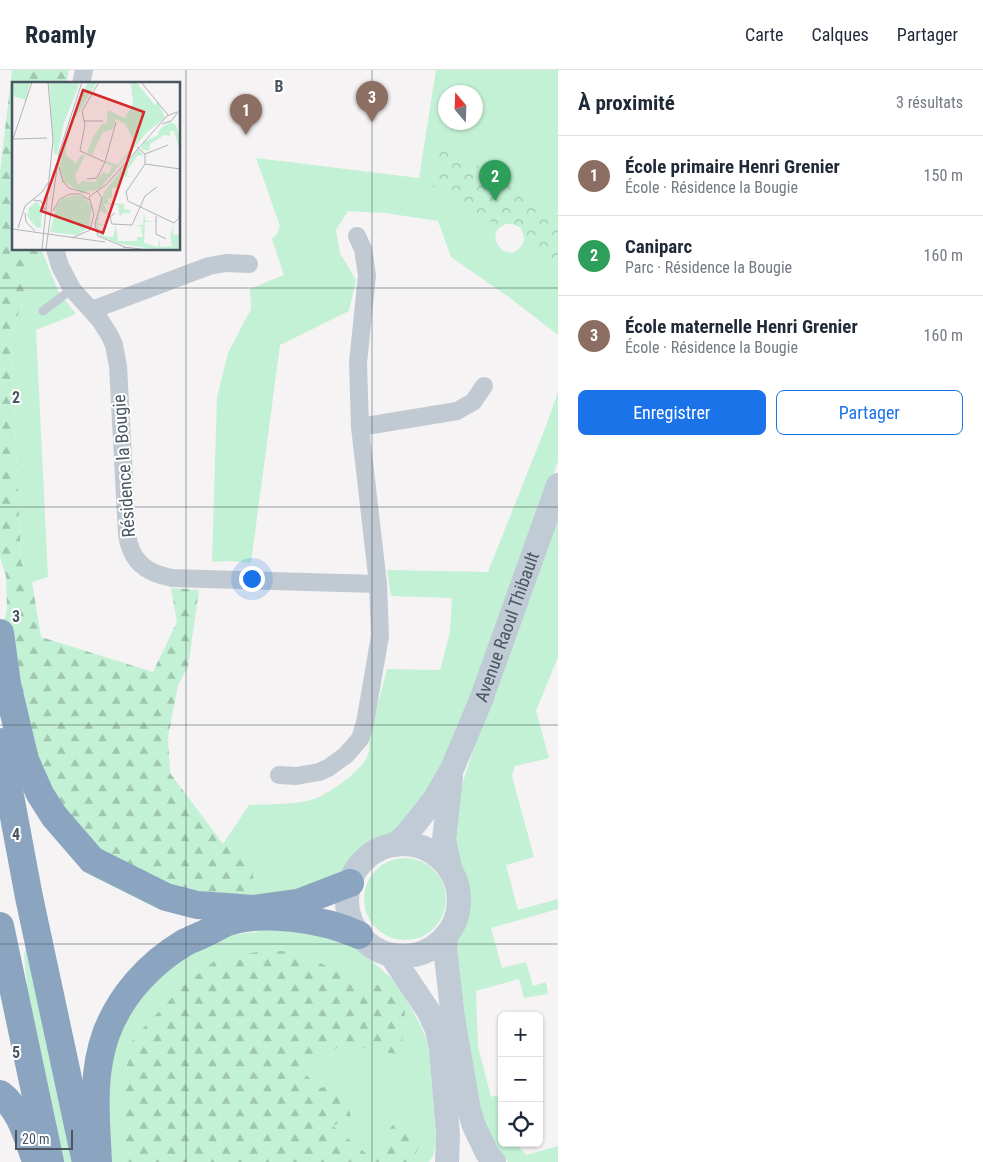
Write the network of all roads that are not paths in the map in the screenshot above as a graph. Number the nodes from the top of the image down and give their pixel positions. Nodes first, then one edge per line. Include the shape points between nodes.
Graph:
1 (357, 236) dead end
2 (55, 250) edge
3 (249, 264) dead end
4 (72, 289) junction
5 (92, 310) junction
6 (43, 311) dead end
7 (484, 386) dead end
8 (360, 427) junction
9 (558, 485) edge
10 (378, 584) junction
11 (0, 633) edge
12 (0, 742) edge
13 (452, 769) junction
14 (280, 775) dead end
15 (395, 845) junction
16 (451, 872) junction
17 (350, 883) junction
18 (0, 926) edge
19 (359, 935) junction
20 (446, 936) junction
21 (391, 955) junction
22 (0, 1094) edge
23 (37, 1162) edge
24 (50, 1162) edge
25 (86, 1162) edge
26 (98, 1162) edge
27 (447, 1162) edge
28 (494, 1162) edge

1 - 8 street via 363,249 367,275 358,363
2 - 4 street, Résidence la Bougie
3 - 5 street via 209,266
4 - 5 street, Résidence la Bougie
4 - 6 lane
5 - 10 street, Résidence la Bougie via 110,336 116,354 127,534 131,551 140,564 154,573 172,578
7 - 8 street via 473,402 457,411
8 - 10 street
9 - 13 main road, Avenue Raoul Thibault via 481,700
10 - 14 street via 380,636 360,739 328,768 308,775
11 - 17 highway via 24,760 54,816 92,860 166,897 226,908 253,909 298,903
12 - 25 highway via 29,897
13 - 15 main road via 434,800
13 - 16 main road via 444,840
15 - 16 main road via 427,850
15 - 17 main road via 378,850 364,861
16 - 20 main road via 458,890 458,909
17 - 19 main road via 348,910
18 - 24 highway
19 - 21 main road via 373,948
19 - 26 highway via 345,928 302,919 264,917 229,922 184,943 147,972 118,1010 100,1058 95,1090
20 - 21 main road via 427,951 409,956
20 - 28 main road via 453,1018 469,1110
21 - 27 main road via 429,1012 437,1030 444,1078
22 - 23 highway via 18,1113

